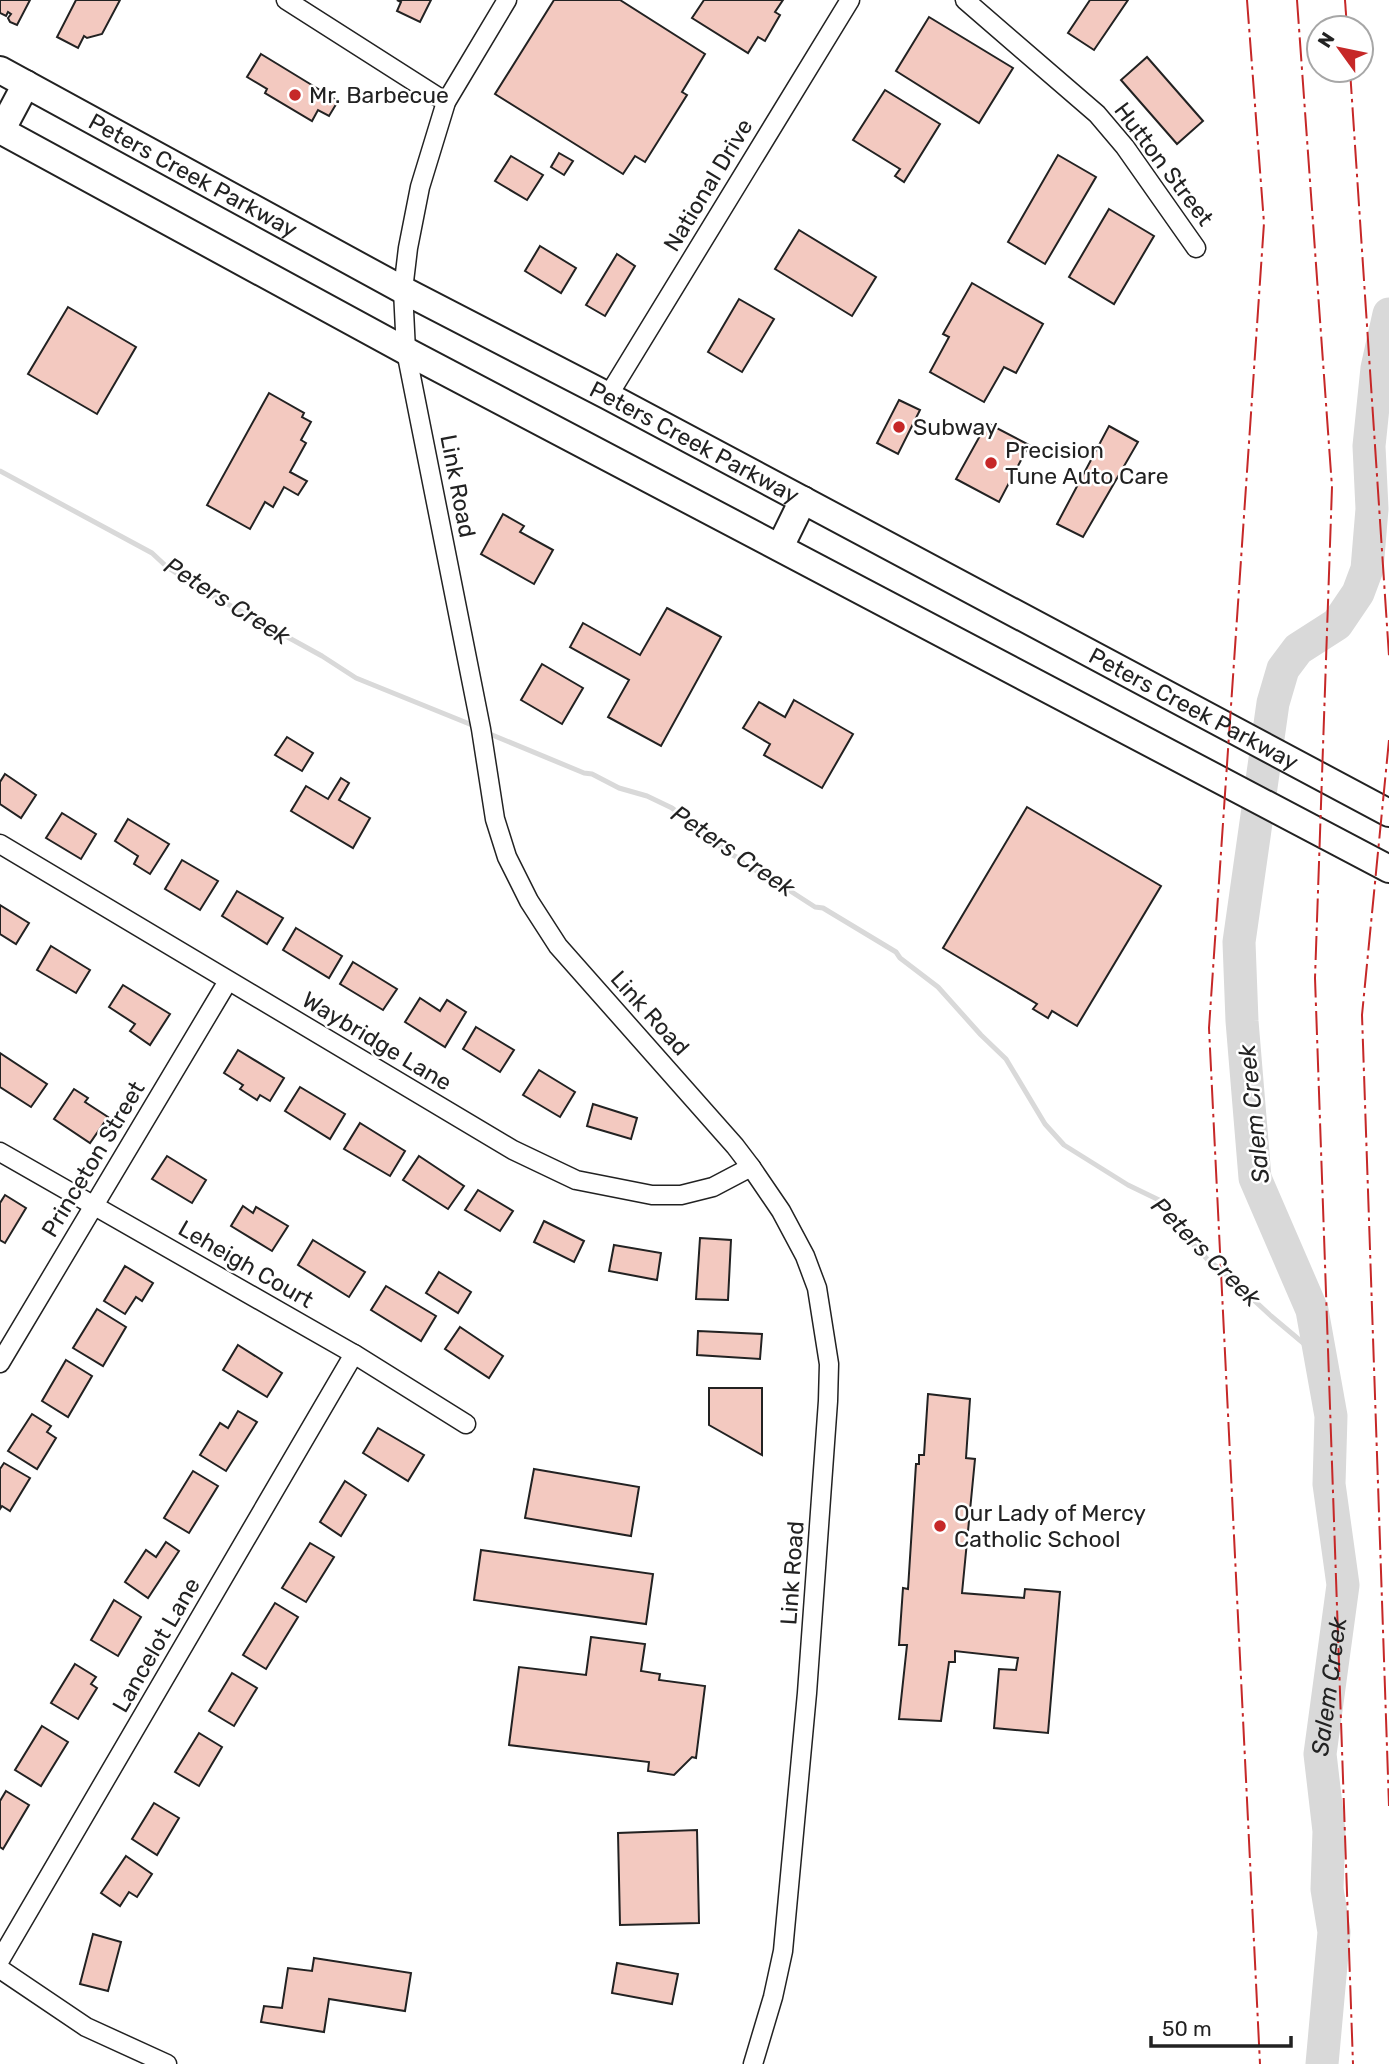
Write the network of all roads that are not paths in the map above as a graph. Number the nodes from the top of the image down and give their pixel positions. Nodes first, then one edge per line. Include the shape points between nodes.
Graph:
1 (286, 0) edge
2 (507, 0) edge
3 (850, 0) edge
4 (965, 0) edge
5 (0, 70) edge
6 (26, 84) junction
7 (446, 102) junction
8 (1, 131) edge
9 (1196, 248) dead end
10 (403, 290) junction
11 (405, 351) junction
12 (608, 396) junction
13 (803, 500) junction
14 (780, 547) junction
15 (1389, 813) edge
16 (0, 844) edge
17 (1389, 869) edge
18 (229, 981) junction
19 (0, 1152) edge
20 (751, 1167) junction
21 (93, 1205) junction
22 (354, 1354) junction
23 (0, 1363) edge
24 (466, 1424) dead end
25 (0, 1960) edge
26 (0, 1969) edge
27 (167, 2064) edge
28 (753, 2064) edge

1 - 7 street
2 - 7 street, Link Road
3 - 12 street, National Drive
4 - 9 street, Hutton Street via 1097,114
5 - 6 main road, Peters Creek Parkway
6 - 8 main road
6 - 10 main road, Peters Creek Parkway
7 - 10 street, Link Road via 421,187
8 - 11 main road
10 - 11 street, Link Road
10 - 12 main road, Peters Creek Parkway
11 - 14 main road
11 - 20 street, Link Road via 495,819 507,857 528,901 558,946
12 - 13 main road, Peters Creek Parkway
13 - 14 main road
13 - 15 main road, Peters Creek Parkway
14 - 17 main road
16 - 18 street, Waybridge Lane
18 - 20 street, Waybridge Lane via 513,1150 576,1180 652,1195 681,1195 713,1187
18 - 21 street, Princeton Street
19 - 21 street, Leheigh Court
20 - 28 street, Link Road via 805,1256 817,1288 829,1364 822,1502 783,1951
21 - 22 street, Leheigh Court
21 - 23 street, Princeton Street
22 - 24 street, Leheigh Court
22 - 25 street, Lancelot Lane
26 - 27 street via 86,2027

